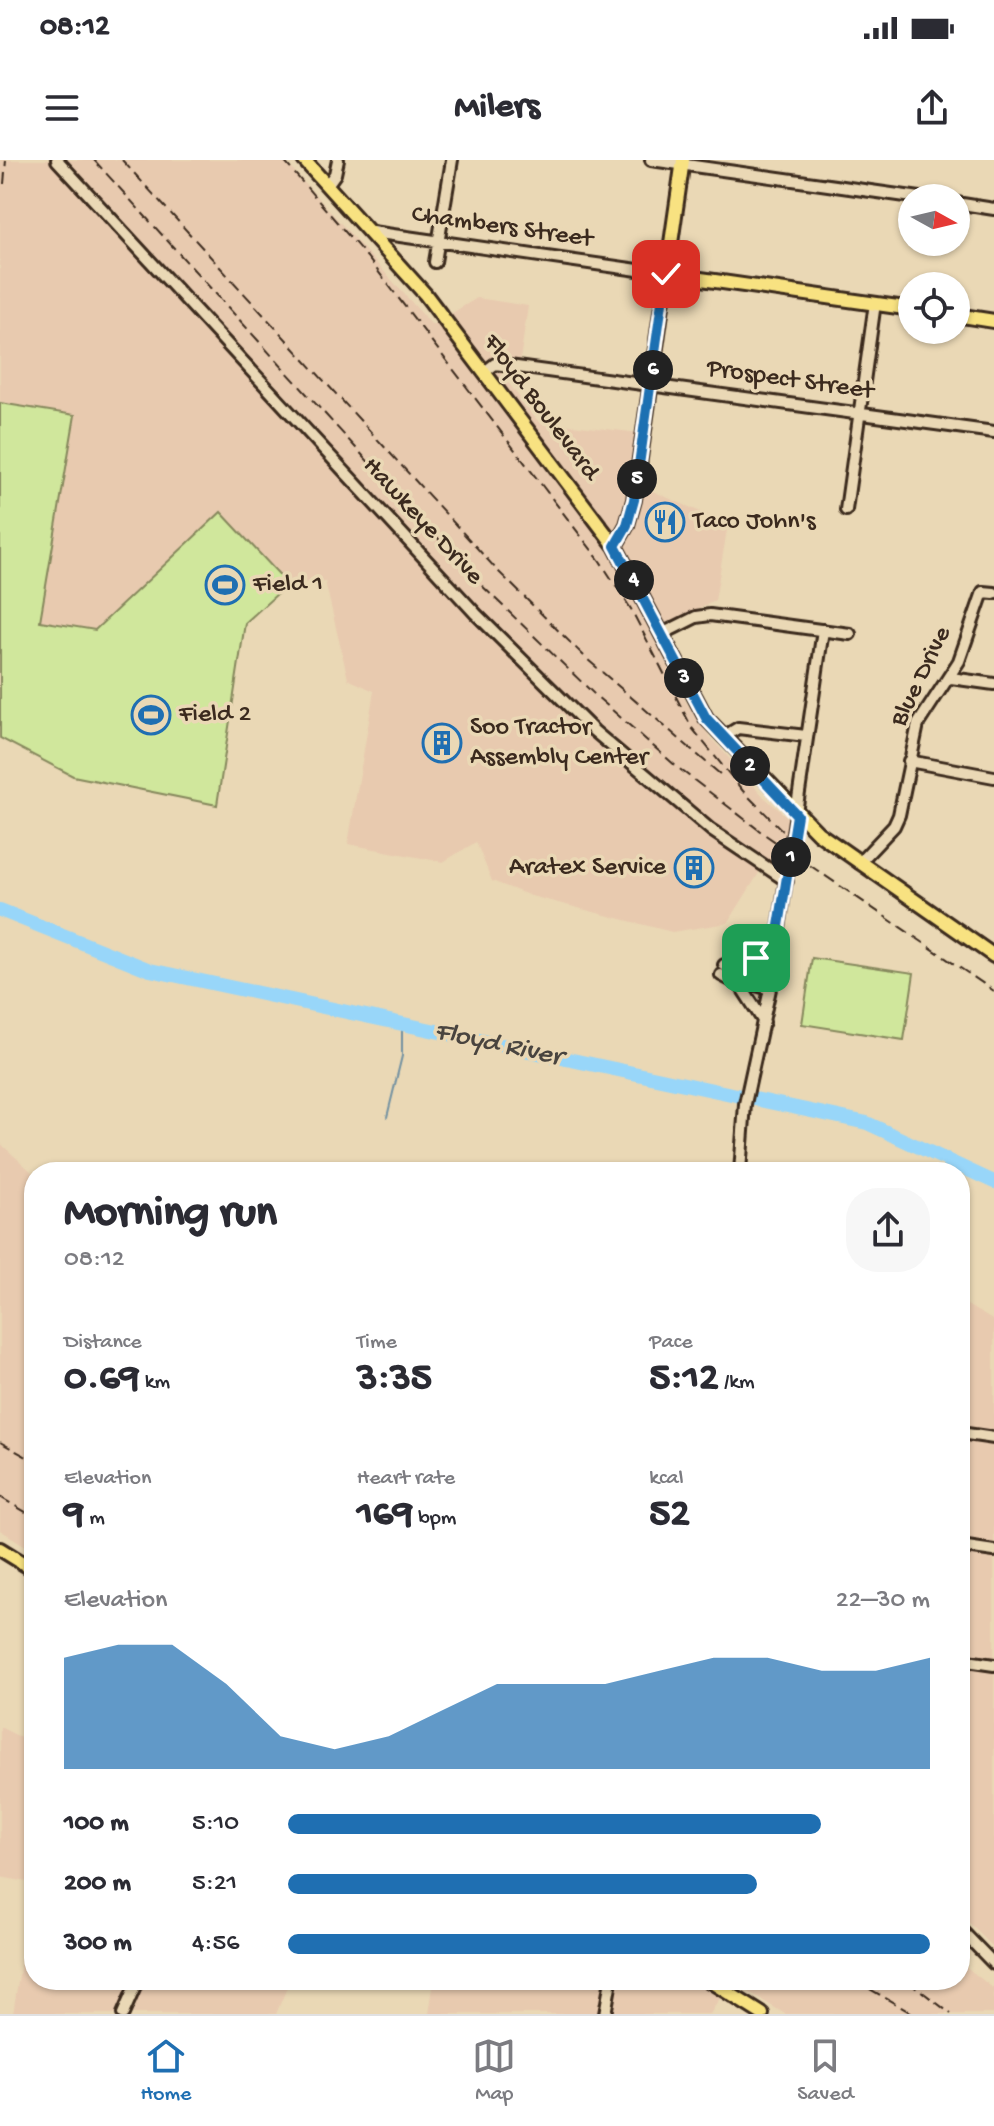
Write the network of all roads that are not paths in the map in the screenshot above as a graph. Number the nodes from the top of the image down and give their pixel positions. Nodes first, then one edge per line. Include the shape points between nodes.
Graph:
1 (57, 160) edge
2 (304, 160) edge
3 (338, 160) edge
4 (452, 160) edge
5 (651, 160) edge
6 (682, 162) edge
7 (327, 185) junction
8 (898, 195) edge
9 (970, 205) edge
10 (994, 209) edge
11 (372, 232) junction
12 (440, 241) junction
13 (435, 262) dead end
14 (666, 274) junction
15 (875, 303) junction
16 (898, 307) edge
17 (970, 317) edge
18 (994, 321) edge
19 (486, 371) junction
20 (651, 385) junction
21 (860, 413) junction
22 (994, 432) edge
23 (846, 510) dead end
24 (615, 546) junction
25 (989, 593) edge
26 (823, 630) junction
27 (662, 634) junction
28 (850, 634) dead end
29 (951, 678) junction
30 (994, 684) edge
31 (806, 736) junction
32 (723, 737) junction
33 (909, 761) junction
34 (994, 777) edge
35 (797, 815) junction
36 (859, 863) junction
37 (787, 881) junction
38 (778, 932) junction
39 (994, 956) edge
40 (770, 984) junction
41 (764, 1022) junction
42 (740, 1162) edge
43 (970, 1434) edge
44 (994, 1438) edge
45 (970, 1547) edge
46 (0, 1549) edge
47 (994, 1551) edge
48 (24, 1564) edge
49 (970, 1661) edge
50 (994, 1665) edge
51 (970, 1939) edge
52 (994, 1964) edge
53 (134, 1990) edge
54 (609, 1990) edge
55 (724, 1990) edge
56 (123, 2014) edge
57 (605, 2014) edge
58 (762, 2014) edge

1 - 37 street, Hawkeye Drive via 476,614 584,721 711,830
2 - 7 main road, Floyd Boulevard
3 - 7 street
4 - 12 street
5 - 6 street
6 - 8 street
6 - 14 main road
7 - 11 main road, Floyd Boulevard
9 - 10 street
11 - 12 street, Chambers Street
11 - 19 main road, Floyd Boulevard
12 - 13 street
12 - 14 street, Chambers Street
14 - 15 main road, Chambers Street
14 - 20 main road
15 - 16 main road, Chambers Street
15 - 21 street
17 - 18 main road
19 - 20 street, Prospect Street via 495,364
19 - 24 main road, Floyd Boulevard
20 - 21 street, Prospect Street
20 - 24 main road via 634,500
21 - 22 street, Prospect Street
21 - 23 street
24 - 27 main road, Floyd Boulevard
25 - 29 street, Blue Drive
26 - 27 street via 710,615
26 - 28 street
26 - 31 street
27 - 32 main road, Floyd Boulevard via 706,718
29 - 30 street
29 - 33 street, Blue Drive via 922,713
31 - 32 street via 738,728
31 - 35 street
32 - 35 main road, Floyd Boulevard
33 - 34 street
33 - 36 street, Blue Drive via 894,826
35 - 36 main road, Floyd Boulevard
35 - 37 street
36 - 39 main road, Floyd Boulevard
37 - 38 street
38 - 40 street
38 - 40 street via 756,958 724,965
40 - 41 street
40 - 41 street via 721,975 740,985
41 - 42 street via 745,1104
43 - 44 street
45 - 47 street
46 - 48 main road
49 - 50 street
51 - 52 street
53 - 56 street
54 - 57 street
55 - 58 main road

